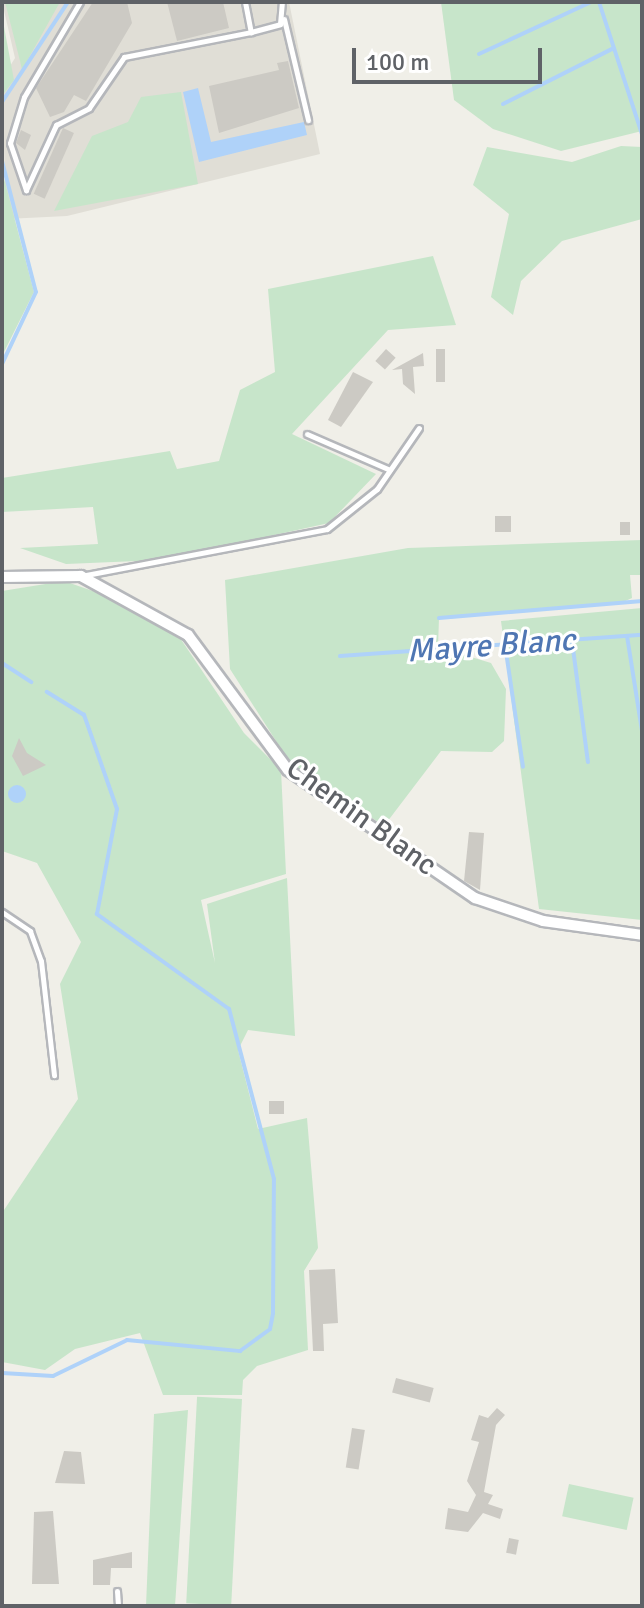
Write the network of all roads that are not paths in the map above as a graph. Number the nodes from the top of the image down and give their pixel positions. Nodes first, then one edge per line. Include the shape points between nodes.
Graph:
1 (80, 2) edge
2 (245, 2) edge
3 (282, 2) edge
4 (284, 19) junction
5 (251, 32) junction
6 (308, 120) dead end
7 (419, 428) dead end
8 (307, 434) dead end
9 (390, 470) junction
10 (81, 576) junction
11 (2, 577) edge
12 (2, 912) edge
13 (642, 935) edge
14 (54, 1075) dead end
15 (117, 1591) dead end
16 (118, 1606) edge

1 - 5 lane via 24,97 10,143 26,190 56,125 89,108 124,57
2 - 5 lane
3 - 4 lane
4 - 5 lane
4 - 6 lane
7 - 9 lane
8 - 9 lane
9 - 10 lane via 348,519 327,529
10 - 11 street, Chemin Blanc
10 - 13 street, Chemin Blanc via 188,635 288,770 475,898 543,921
12 - 14 lane via 30,931 41,961
15 - 16 lane

